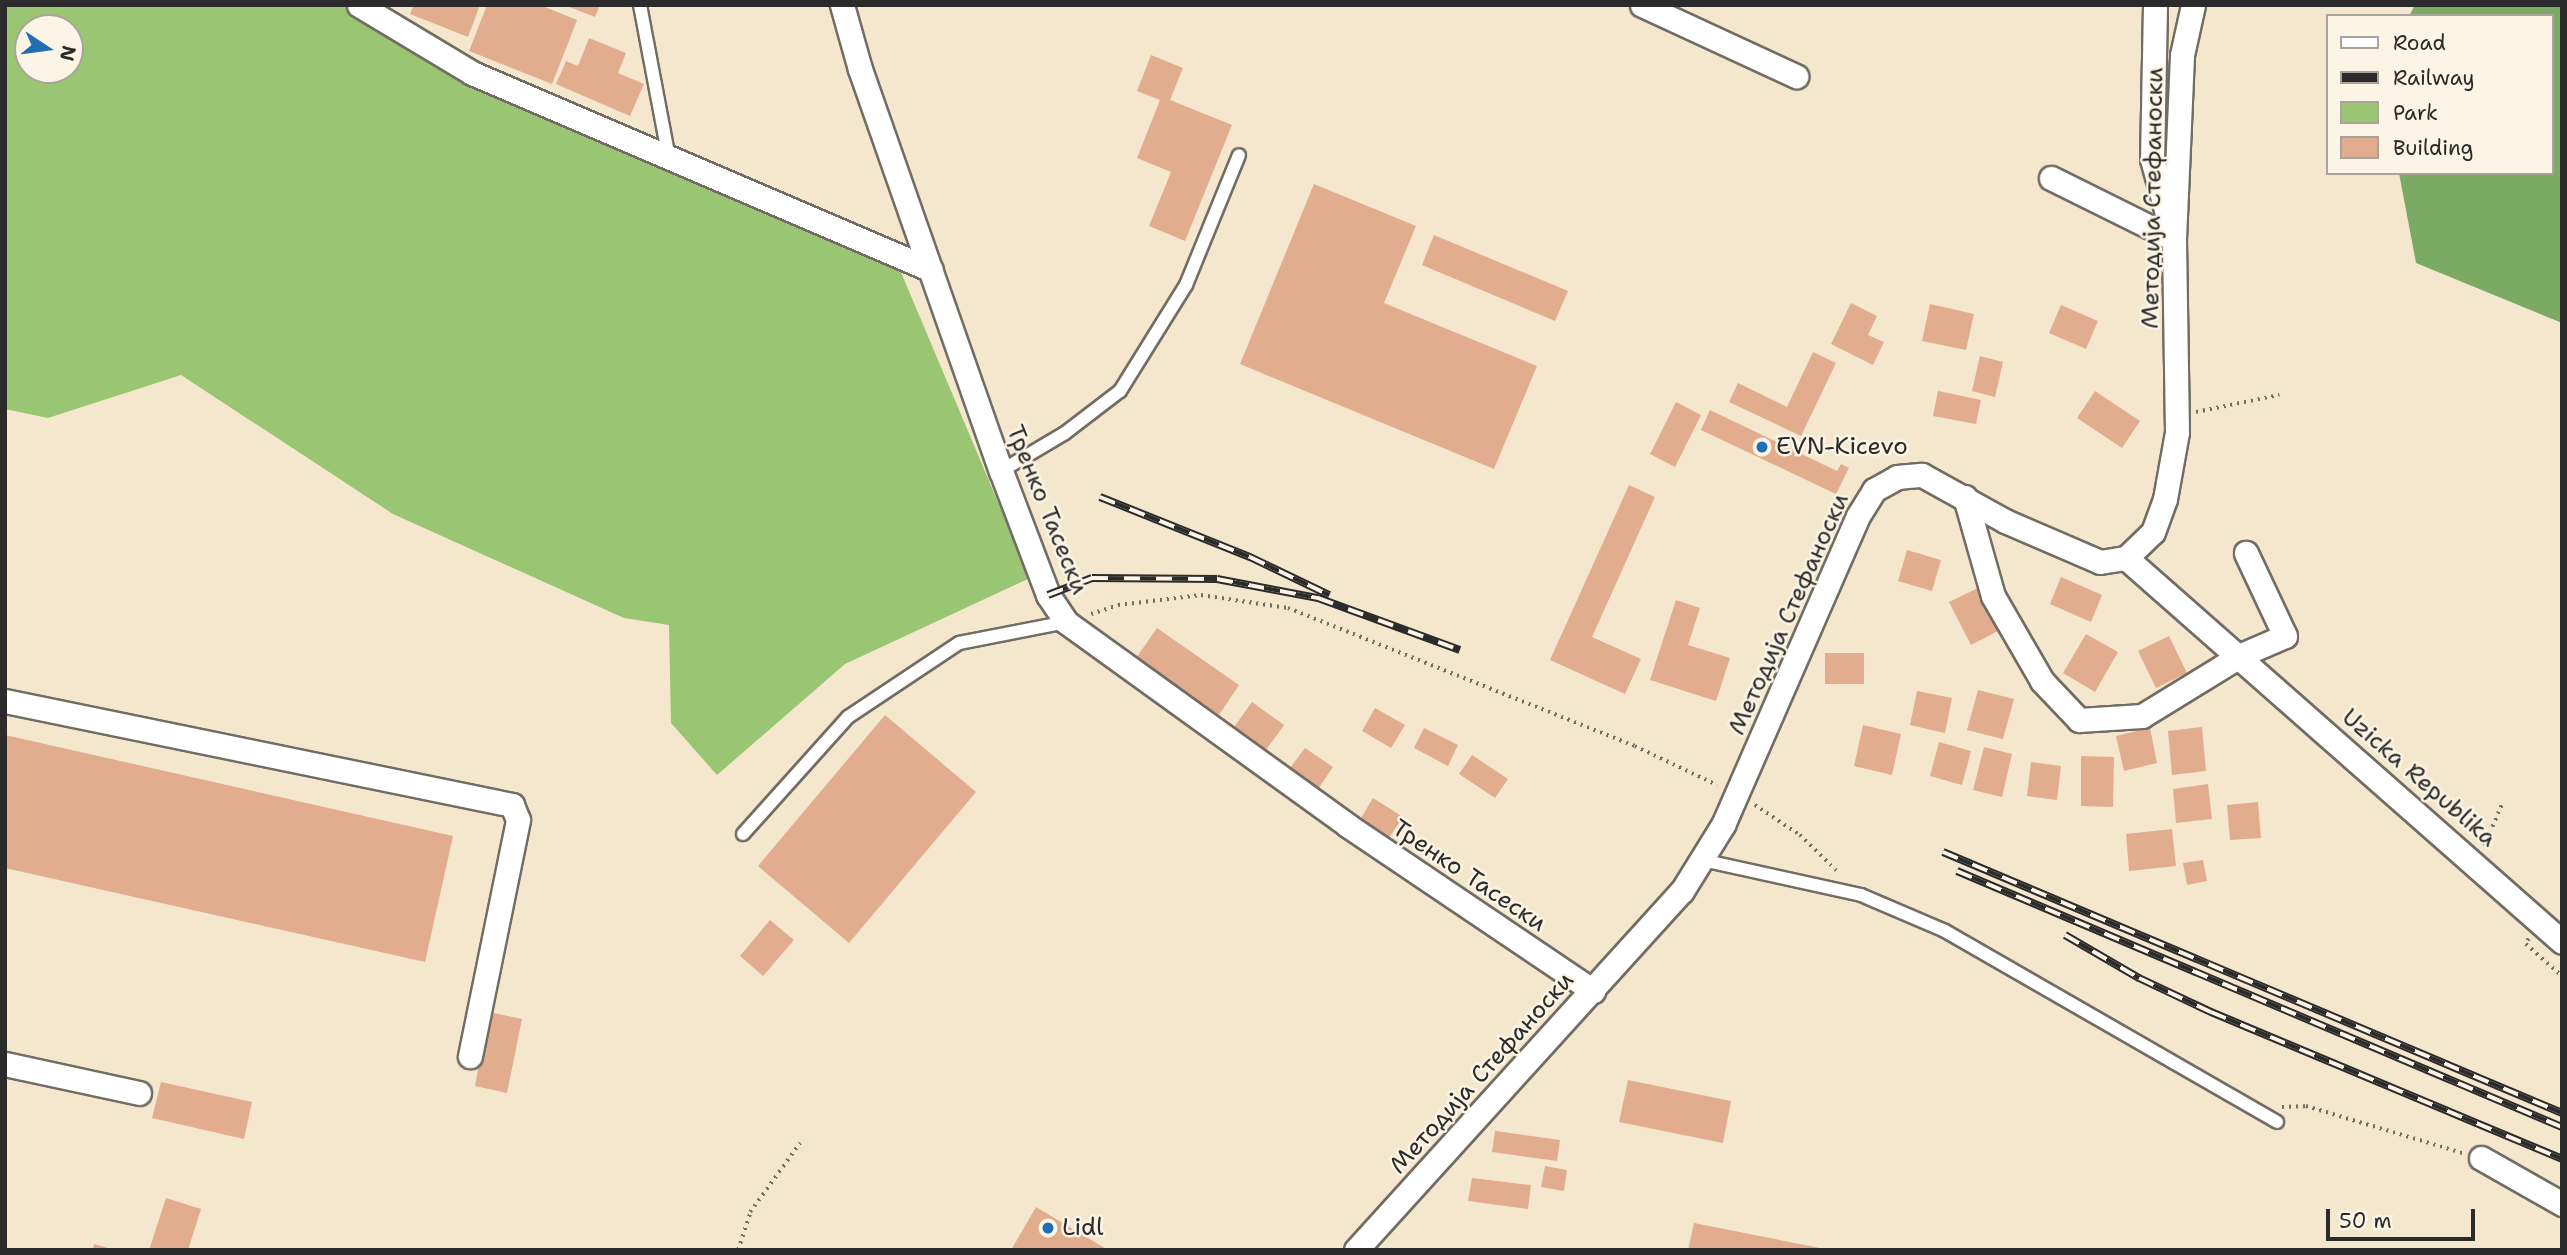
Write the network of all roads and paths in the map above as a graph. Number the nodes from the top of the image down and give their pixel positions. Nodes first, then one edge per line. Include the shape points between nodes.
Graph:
1 (359, 5) edge
2 (640, 5) edge
3 (842, 5) edge
4 (2155, 5) edge
5 (2193, 5) edge
6 (1653, 7) edge
7 (1796, 76) dead end
8 (1240, 155) dead end
9 (669, 158) junction
10 (2051, 178) dead end
11 (2174, 239) junction
12 (931, 270) junction
13 (2279, 395) dead end
14 (2177, 416) junction
15 (1001, 471) junction
16 (1965, 497) junction
17 (2246, 553) dead end
18 (2126, 558) junction
19 (1066, 622) junction
20 (2241, 655) junction
21 (5, 701) edge
22 (1737, 793) junction
23 (2502, 804) dead end
24 (743, 834) dead end
25 (1702, 860) junction
26 (2477, 864) junction
27 (1861, 895) junction
28 (2562, 943) edge
29 (1593, 991) junction
30 (470, 1056) dead end
31 (5, 1064) edge
32 (139, 1093) dead end
33 (2277, 1122) joint
34 (800, 1143) dead end
35 (2481, 1158) joint
36 (2562, 1203) edge
37 (738, 1250) edge
38 (1356, 1250) edge

1 - 9 street via 472,73
2 - 9 lane
3 - 12 street, Тренко Тасески
4 - 11 street via 2152,159
5 - 11 street, Методија Стефаноски via 2182,55
6 - 7 street
8 - 15 lane via 1186,285 1120,391 1065,433
9 - 12 street
10 - 11 street
11 - 14 street, Методија Стефаноски
12 - 15 street, Тренко Тасески
13 - 14 path
14 - 18 street, Методија Стефаноски via 2171,470 2153,532
15 - 19 street, Тренко Тасески via 1048,595
16 - 18 street, Методија Стефаноски via 2066,550 2100,562
16 - 20 street via 1993,596 2042,681 2079,720 2142,716
16 - 22 street, Методија Стефаноски via 1922,475 1897,477 1874,490 1858,516
17 - 20 street via 2285,636
18 - 20 street, Uzicka Republika
19 - 22 path via 1118,605 1201,595 1289,608 1502,691
19 - 24 lane via 959,643 848,717
19 - 29 street, Тренко Тасески via 1347,825
20 - 26 street, Uzicka Republika
21 - 30 street via 512,805 518,820
22 - 25 street, Методија Стефаноски
22 - 27 path via 1800,835
23 - 26 path
25 - 27 lane
25 - 29 street, Методија Стефаноски via 1682,891
26 - 28 street, Uzicka Republika
27 - 33 lane via 1945,931
29 - 38 street, Методија Стефаноски
31 - 32 street
33 - 35 path via 2282,1107 2306,1106
34 - 37 path via 750,1212
35 - 36 street

